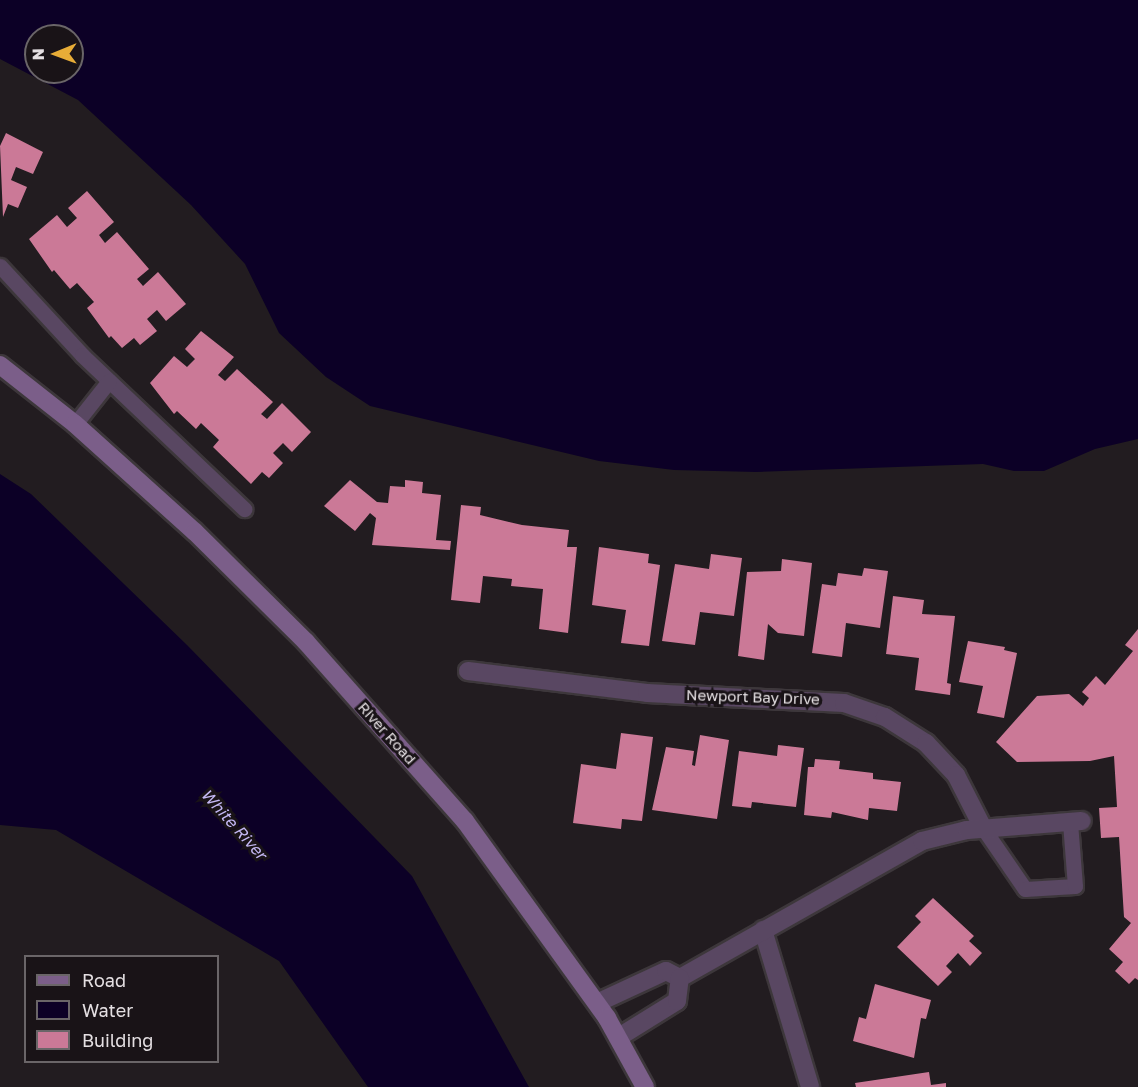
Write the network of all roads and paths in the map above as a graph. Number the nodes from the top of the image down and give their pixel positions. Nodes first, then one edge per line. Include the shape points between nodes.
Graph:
1 (0, 266) edge
2 (0, 364) edge
3 (109, 381) junction
4 (75, 424) junction
5 (244, 510) dead end
6 (468, 671) dead end
7 (1076, 821) joint
8 (983, 828) junction
9 (763, 930) junction
10 (680, 978) junction
11 (597, 1003) junction
12 (619, 1037) junction
13 (645, 1087) edge
14 (810, 1087) edge

1 - 3 lane
2 - 4 street, River Road
3 - 4 lane
3 - 5 lane
4 - 11 street, River Road via 195,532 306,642 465,821
6 - 8 street, Newport Bay Drive via 618,690 819,699 855,706 905,729 944,761 962,785
7 - 8 street
7 - 8 lane via 1075,886 1025,890
8 - 9 street via 952,832 908,846
9 - 10 street
9 - 14 street
10 - 11 street via 666,971
10 - 12 street via 677,1001
11 - 12 street, River Road
12 - 13 street, River Road

